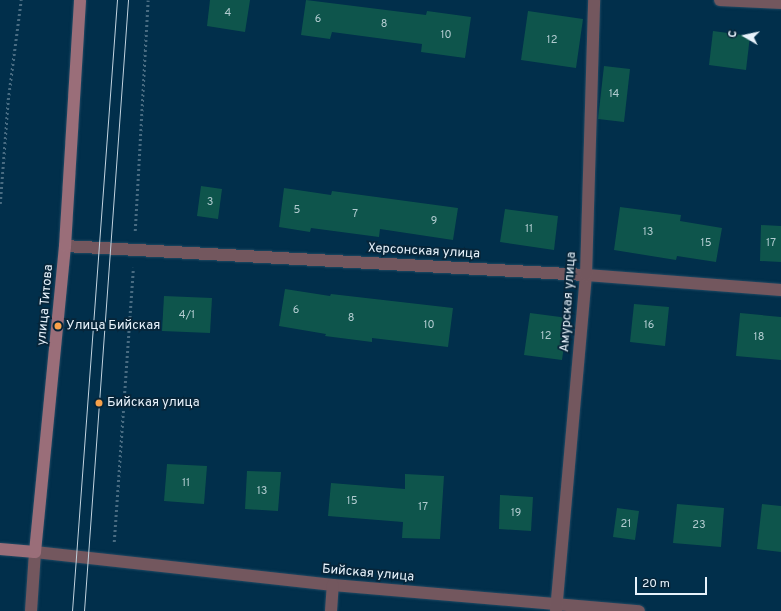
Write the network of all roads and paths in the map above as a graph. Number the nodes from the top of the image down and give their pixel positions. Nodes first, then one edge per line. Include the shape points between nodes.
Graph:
1 (21, 0) edge
2 (80, 0) edge
3 (148, 0) edge
4 (594, 0) edge
5 (720, 0) edge
6 (781, 3) edge
7 (0, 204) edge
8 (65, 246) junction
9 (134, 250) junction
10 (586, 275) junction
11 (781, 290) edge
12 (0, 549) edge
13 (36, 552) junction
14 (113, 562) junction
15 (333, 585) junction
16 (557, 608) edge
17 (32, 611) edge
18 (331, 611) edge
19 (639, 611) edge

1 - 7 path via 8,100
2 - 8 street, улица Титова
3 - 9 path
4 - 10 street, Амурская улица
5 - 6 street
8 - 9 street, Херсонская улица
8 - 13 street, улица Титова
9 - 10 street, Херсонская улица
9 - 14 path
10 - 11 street, Херсонская улица
10 - 16 street, Амурская улица
12 - 13 street, Бийская улица
13 - 14 street, Бийская улица
13 - 17 street, улица Титова
14 - 15 street, Бийская улица
15 - 16 street, Бийская улица
15 - 18 street
16 - 19 street, Бийская улица

